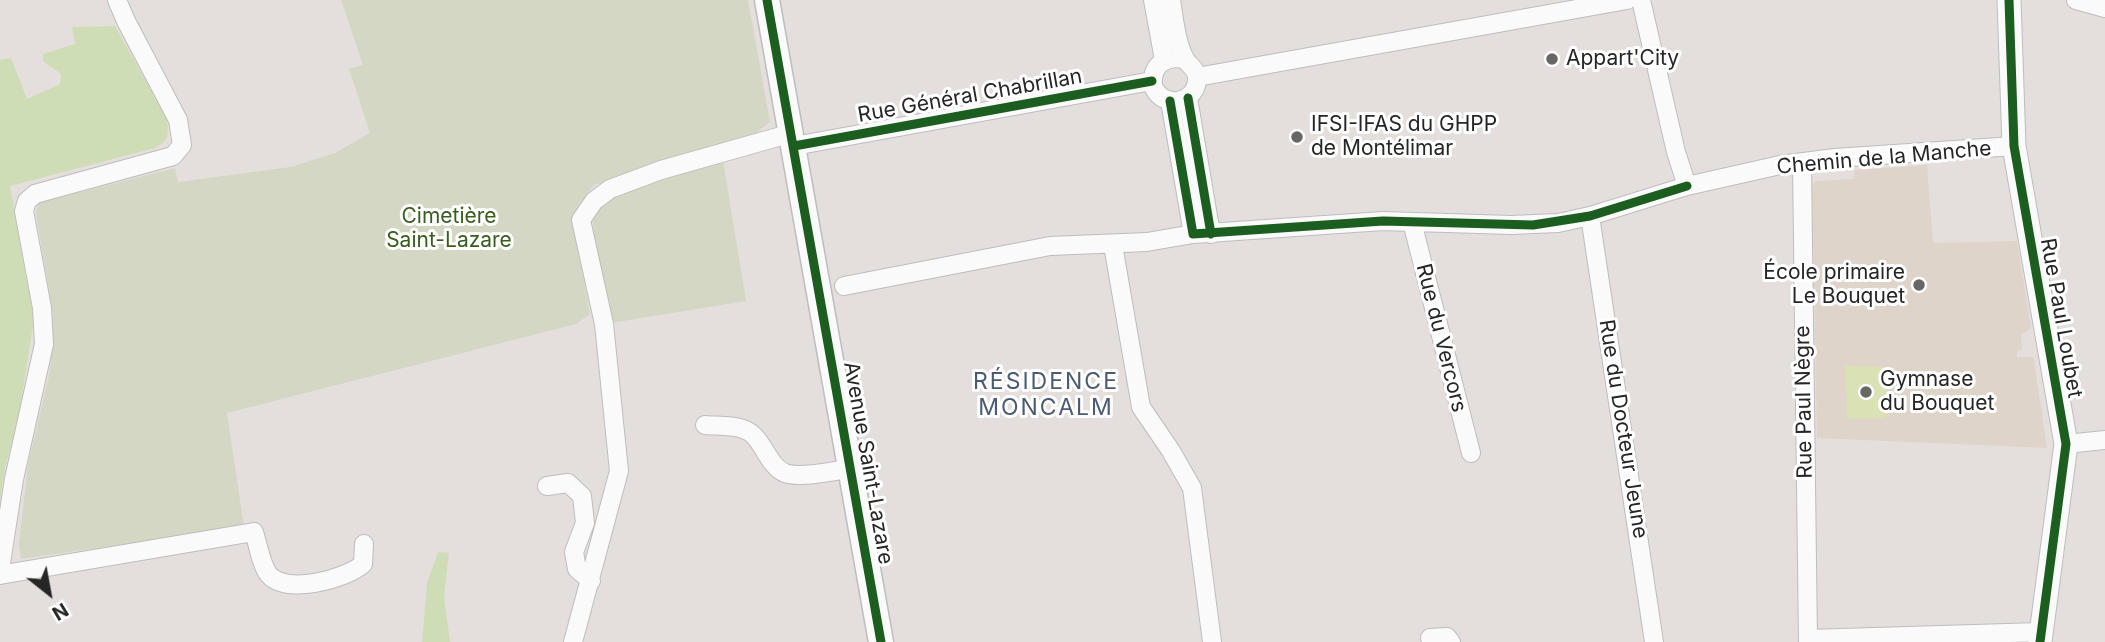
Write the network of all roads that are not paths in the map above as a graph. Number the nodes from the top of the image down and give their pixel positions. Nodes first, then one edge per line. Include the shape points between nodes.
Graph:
1 (117, 0) edge
2 (767, 0) edge
3 (1153, 0) edge
4 (1171, 0) edge
5 (1627, 0) edge
6 (1641, 0) edge
7 (2010, 0) edge
8 (2077, 0) edge
9 (2105, 8) edge
10 (1164, 60) junction
11 (1186, 60) junction
12 (1197, 77) junction
13 (1152, 81) junction
14 (1179, 99) junction
15 (793, 139) junction
16 (2014, 146) junction
17 (1802, 162) junction
18 (1687, 186) junction
19 (1590, 216) junction
20 (1412, 222) junction
21 (1202, 234) junction
22 (1113, 244) junction
23 (832, 288) junction
24 (705, 425) dead end
25 (2105, 440) edge
26 (2066, 444) junction
27 (1471, 453) dead end
28 (851, 468) junction
29 (547, 486) dead end
30 (364, 544) dead end
31 (0, 569) edge
32 (0, 575) edge
33 (591, 581) junction
34 (2040, 637) edge
35 (1430, 638) dead end
36 (1808, 641) edge
37 (573, 642) edge
38 (881, 642) edge
39 (1212, 642) edge
40 (1451, 642) edge
41 (1654, 642) edge

1 - 31 street via 178,120 182,145 173,156 35,194 27,201 24,211 44,344
2 - 15 main road, Avenue Saint-Lazare
3 - 10 street
4 - 11 street
5 - 12 street
6 - 18 street
7 - 16 street, Rue Paul Loubet
8 - 9 street
10 - 11 street
10 - 13 street
11 - 12 street
12 - 14 street via 1195,89
13 - 14 street via 1156,93
13 - 15 street, Rue Général Chabrillan
14 - 21 street
15 - 23 main road, Avenue Saint-Lazare
15 - 33 street, Rue Général Chabrillan via 661,170 610,189 581,219 604,324 619,471
16 - 17 street, Chemin de la Manche
16 - 26 street, Rue Paul Loubet
17 - 18 street, Chemin de la Manche
17 - 36 street, Rue Paul Nègre
18 - 19 street, Chemin de la Manche
19 - 20 street, Chemin de la Manche via 1533,225
19 - 41 street, Rue du Docteur Jeune
20 - 21 street, Chemin de la Manche
20 - 27 street, Rue du Vercors
21 - 22 street, Chemin de la Manche
22 - 23 street, Chemin de la Manche via 1050,246
22 - 39 street via 1141,407 1192,488
23 - 28 main road, Avenue Saint-Lazare
24 - 28 street via 744,429 784,472
25 - 26 street
26 - 34 street, Rue Paul Loubet
28 - 38 main road, Avenue Saint-Lazare
29 - 33 street via 568,483 582,496 584,523 574,552 577,569
30 - 32 street via 363,564 353,573 302,585 281,584 268,573 254,532
33 - 37 street
34 - 36 street
35 - 40 street via 1447,637

